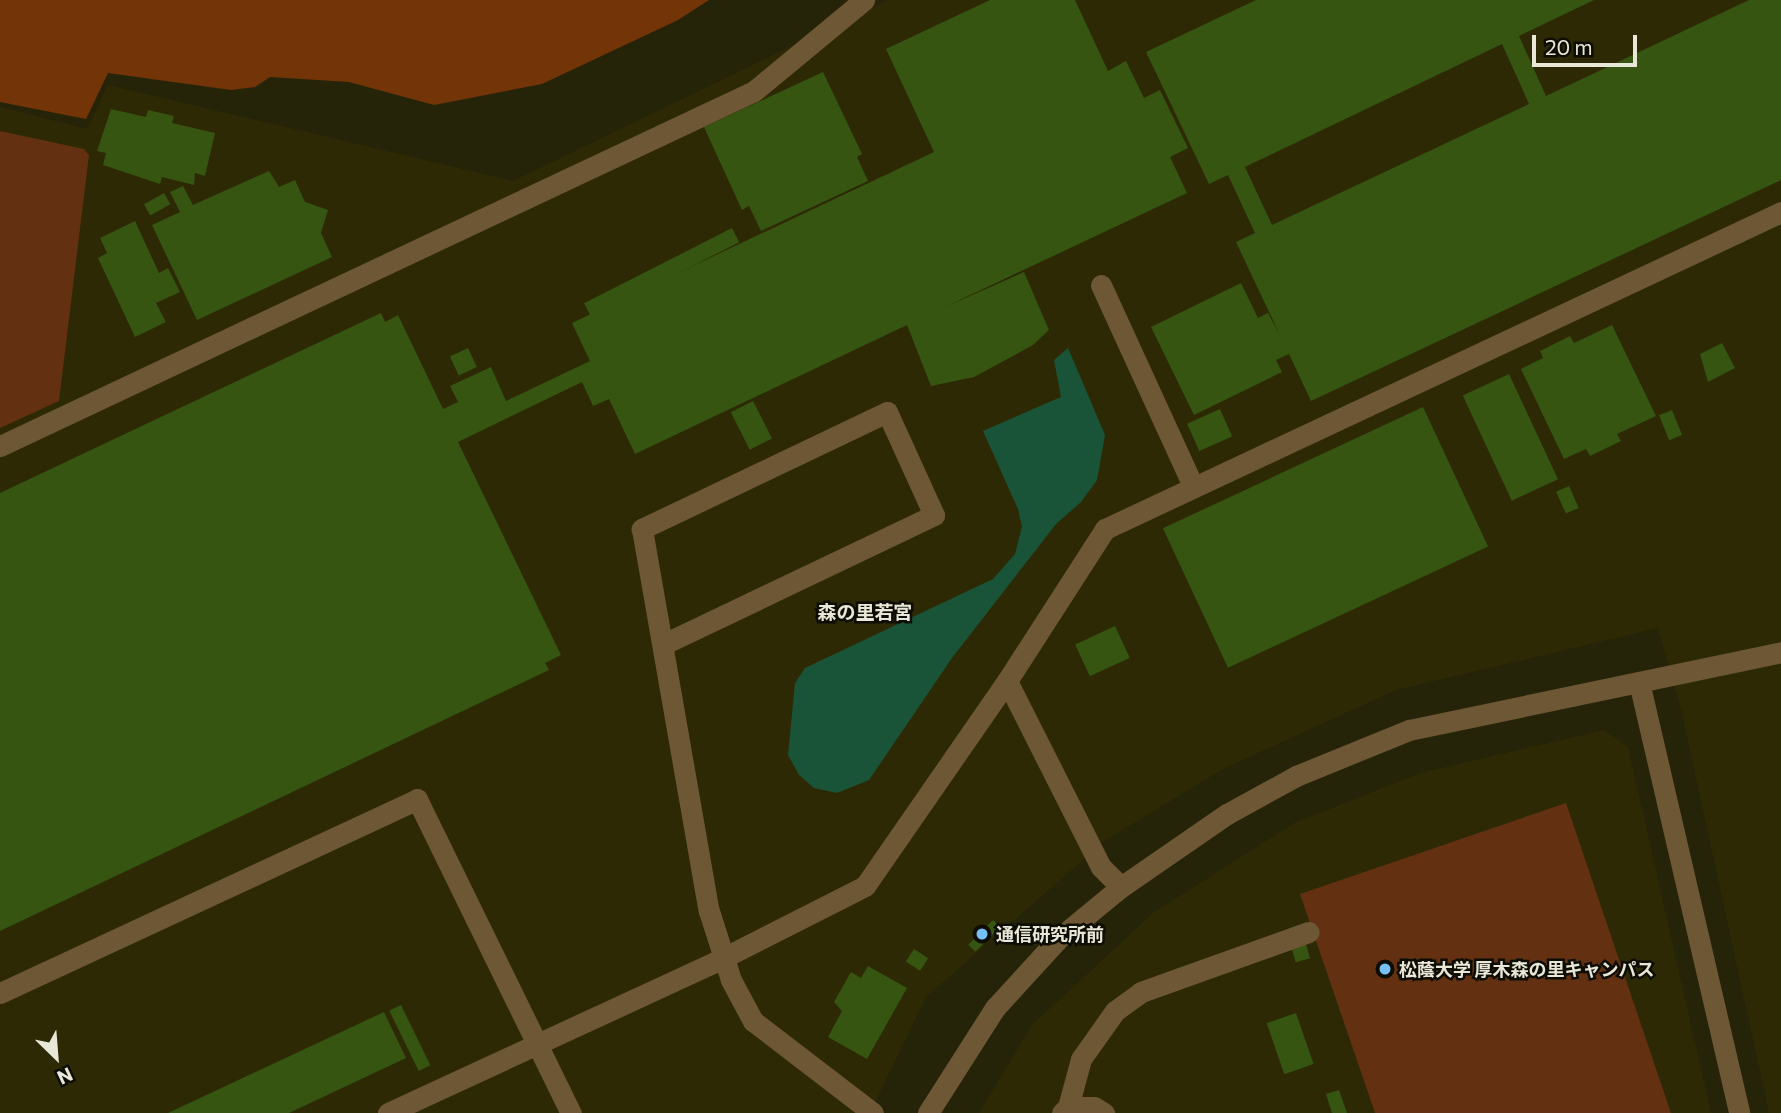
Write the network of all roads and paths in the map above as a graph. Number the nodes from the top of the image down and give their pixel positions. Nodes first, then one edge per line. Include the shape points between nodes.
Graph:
1 (864, 0) edge
2 (1781, 212) edge
3 (1101, 285) dead end
4 (0, 446) edge
5 (1192, 486) junction
6 (666, 643) junction
7 (1781, 652) edge
8 (1007, 681) junction
9 (1639, 682) junction
10 (1121, 887) junction
11 (1309, 932) dead end
12 (723, 958) junction
13 (0, 993) edge
14 (537, 1043) junction
15 (1065, 1110) edge
16 (388, 1113) edge
17 (571, 1113) edge
18 (873, 1113) edge
19 (929, 1113) edge
20 (1104, 1113) edge
21 (1739, 1113) edge

1 - 4 street via 754,91
2 - 5 street
3 - 5 street
5 - 8 street via 1105,529
6 - 6 street via 642,529 887,412 934,515
6 - 12 street via 709,911
7 - 9 street
8 - 10 street via 1101,867
8 - 12 street via 865,886
9 - 10 street via 1409,730 1227,814
9 - 21 street
10 - 19 street via 1059,938 995,1008
11 - 15 street via 1140,992 1115,1011 1082,1059
12 - 14 street
12 - 18 street via 753,1021
13 - 14 street via 417,799
14 - 16 street
14 - 17 street
15 - 20 street via 1094,1107

